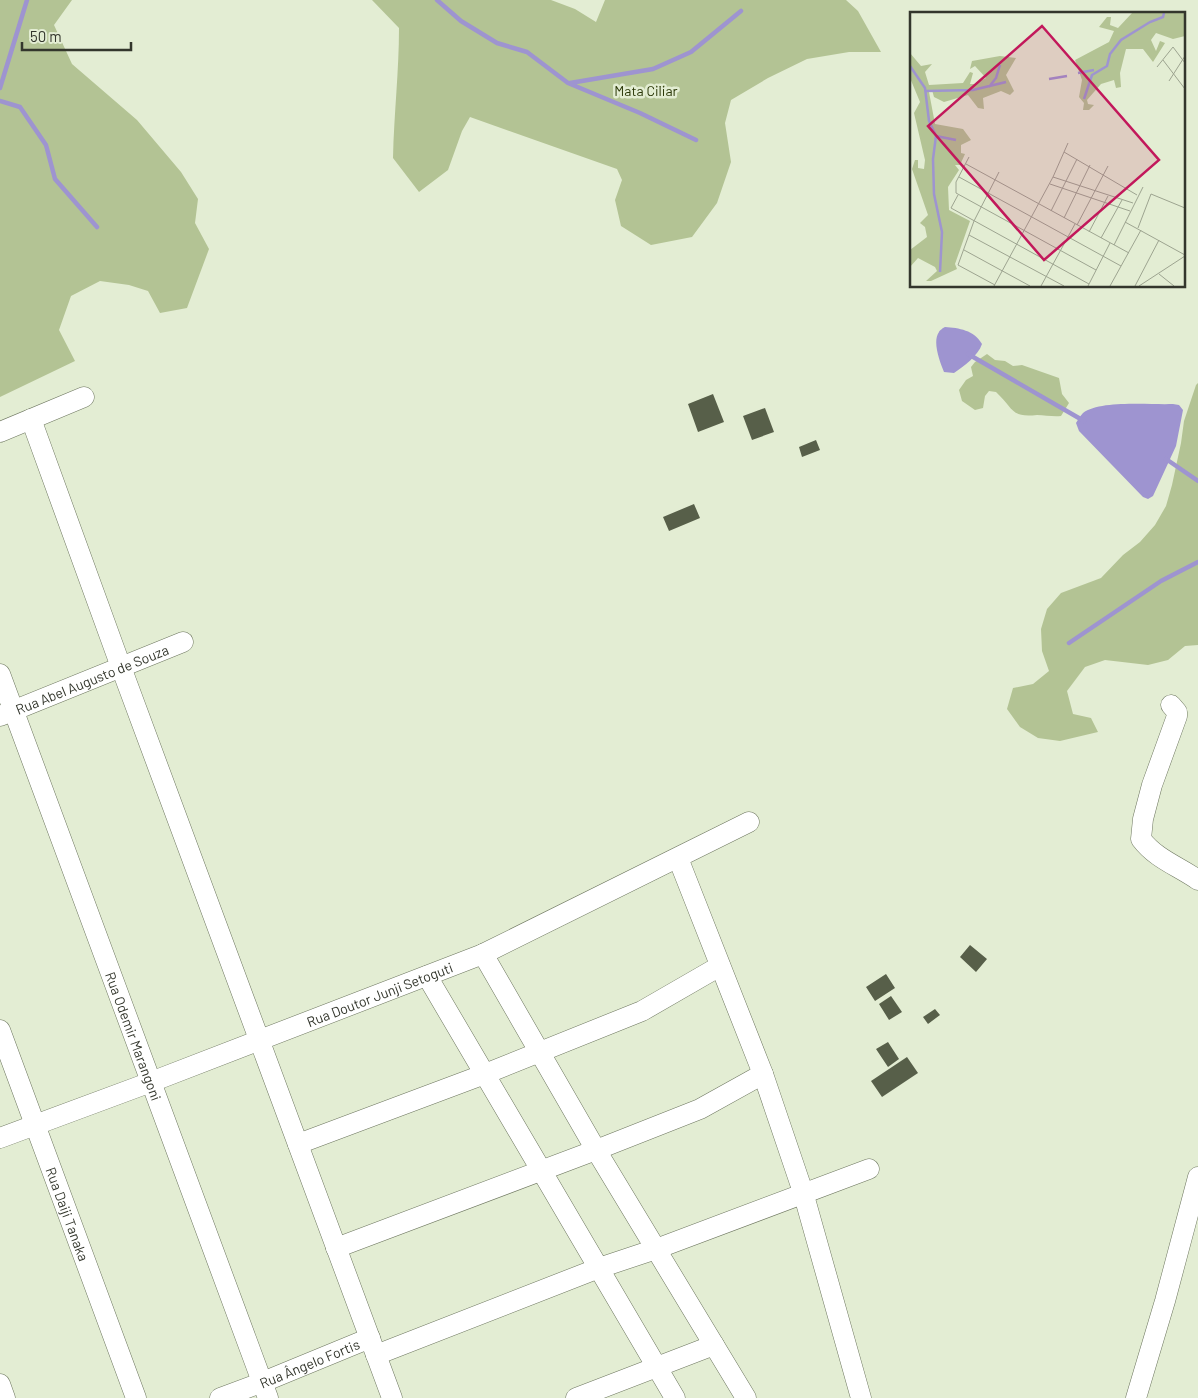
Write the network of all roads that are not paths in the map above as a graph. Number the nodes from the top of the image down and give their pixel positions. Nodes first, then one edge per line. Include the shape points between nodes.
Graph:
1 (84, 398) dead end
2 (32, 419) junction
3 (0, 432) edge
4 (183, 642) dead end
5 (121, 668) junction
6 (0, 674) edge
7 (1171, 705) dead end
8 (7, 714) edge
9 (748, 822) dead end
10 (678, 858) junction
11 (1198, 880) edge
12 (483, 954) junction
13 (720, 966) junction
14 (427, 976) junction
15 (0, 1030) edge
16 (259, 1040) junction
17 (541, 1052) junction
18 (485, 1074) junction
19 (763, 1074) junction
20 (151, 1082) junction
21 (35, 1125) junction
22 (0, 1138) edge
23 (298, 1144) junction
24 (596, 1150) junction
25 (869, 1169) dead end
26 (541, 1170) junction
27 (1198, 1177) edge
28 (803, 1192) junction
29 (336, 1248) junction
30 (656, 1249) junction
31 (599, 1268) junction
32 (714, 1345) junction
33 (373, 1347) junction
34 (657, 1367) junction
35 (0, 1384) edge
36 (265, 1390) edge
37 (5, 1398) edge
38 (136, 1398) edge
39 (220, 1398) edge
40 (392, 1398) edge
41 (576, 1398) edge
42 (675, 1398) edge
43 (746, 1398) edge
44 (861, 1398) edge
45 (1136, 1398) edge

1 - 2 street
2 - 3 street
2 - 5 street
4 - 5 street, Rua Abel Augusto de Souza
5 - 8 street, Rua Abel Augusto de Souza
5 - 16 street
6 - 8 street, Rua Odemir Marangoni
7 - 11 street via 1177,716 1152,785 1141,839 1161,859
8 - 20 street, Rua Odemir Marangoni
9 - 10 street, Rua Doutor Junji Setoguti
10 - 12 street, Rua Doutor Junji Setoguti
10 - 13 street
12 - 14 street, Rua Doutor Junji Setoguti
12 - 17 street
13 - 17 street via 642,1011
13 - 19 street
14 - 16 street, Rua Doutor Junji Setoguti
14 - 18 street
15 - 21 street, Rua Daiji Tanaka
16 - 20 street, Rua Doutor Junji Setoguti
16 - 23 street
17 - 18 street
17 - 24 street
18 - 23 street
18 - 26 street
19 - 24 street via 700,1109
19 - 28 street
20 - 21 street, Rua Doutor Junji Setoguti
20 - 36 street, Rua Odemir Marangoni
21 - 22 street, Rua Doutor Junji Setoguti
21 - 38 street, Rua Daiji Tanaka
23 - 29 street
24 - 26 street
24 - 30 street
25 - 28 street, Rua Ângelo Fortis
26 - 29 street
26 - 31 street
27 - 45 street
28 - 30 street, Rua Ângelo Fortis
28 - 44 street
29 - 33 street
30 - 31 street, Rua Ângelo Fortis
30 - 32 street
31 - 33 street, Rua Ângelo Fortis
31 - 34 street
32 - 34 street
32 - 43 street
33 - 36 street, Rua Ângelo Fortis
33 - 40 street
34 - 41 street
34 - 42 street
35 - 37 street
36 - 39 street, Rua Ângelo Fortis

